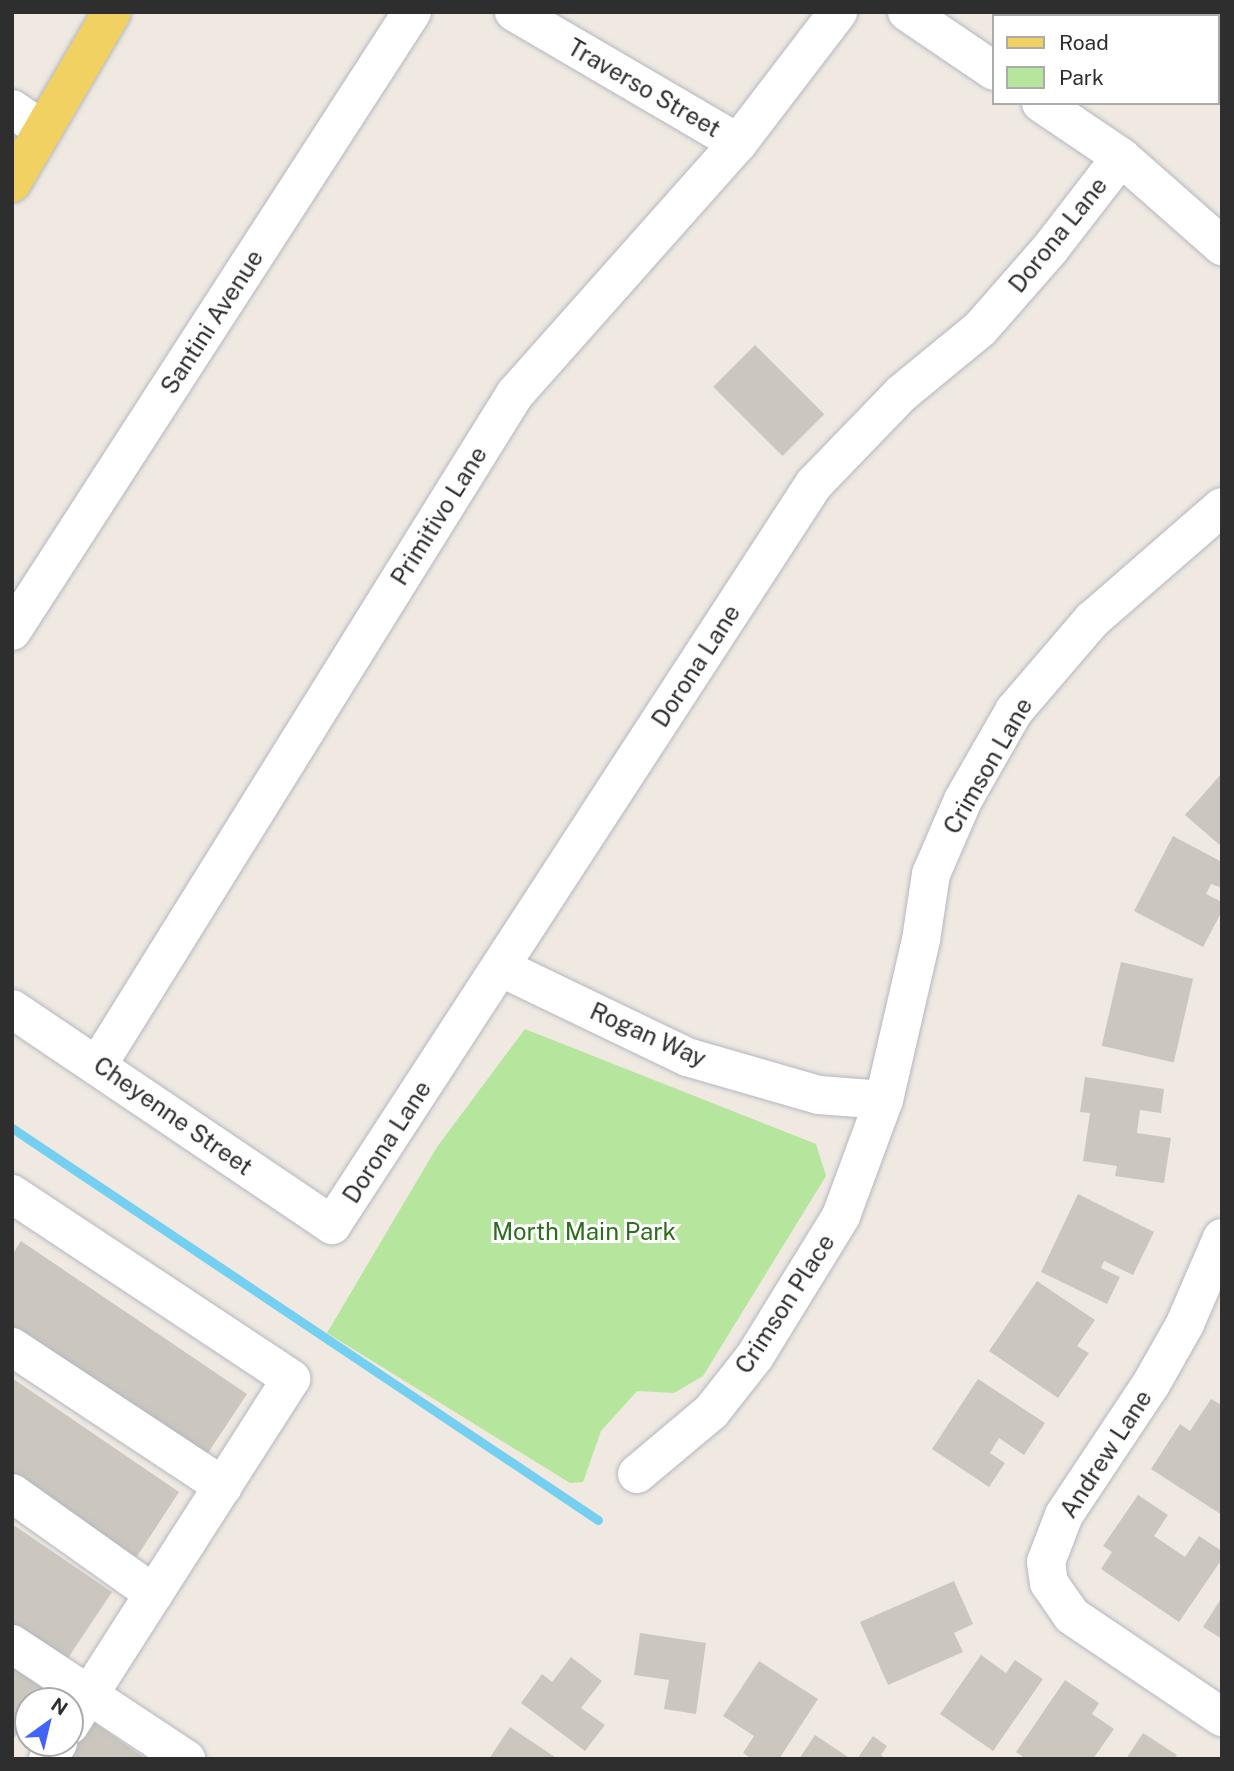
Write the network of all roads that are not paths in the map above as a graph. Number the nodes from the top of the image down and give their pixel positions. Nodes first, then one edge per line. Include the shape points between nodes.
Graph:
1 (113, 12) edge
2 (412, 12) edge
3 (514, 12) edge
4 (838, 12) edge
5 (907, 12) edge
6 (992, 70) edge
7 (1044, 105) edge
8 (12, 109) edge
9 (43, 130) junction
10 (738, 143) junction
11 (1121, 157) junction
12 (12, 183) edge
13 (1222, 246) edge
14 (1222, 508) edge
15 (12, 631) edge
16 (500, 967) junction
17 (12, 1009) edge
18 (99, 1063) junction
19 (884, 1100) junction
20 (16, 1203) edge
21 (332, 1225) joint
22 (1222, 1238) edge
23 (12, 1347) edge
24 (637, 1474) dead end
25 (223, 1486) junction
26 (12, 1493) edge
27 (154, 1594) junction
28 (12, 1644) edge
29 (56, 1687) edge
30 (84, 1704) edge
31 (1207, 1707) edge
32 (84, 1712) edge
33 (186, 1759) edge

1 - 9 main road
2 - 15 street, Santini Avenue
3 - 10 street, Traverso Street
4 - 10 street, Primitivo Lane
5 - 6 street
7 - 11 street
8 - 9 street
9 - 12 main road
10 - 18 street, Primitivo Lane via 515,394
11 - 13 street
11 - 16 street, Dorona Lane via 980,329 902,393 814,484
14 - 19 street, Crimson Lane via 1092,620 1014,710 963,800 931,874 921,940
16 - 19 street, Rogan Way via 687,1057 819,1095
16 - 21 street, Dorona Lane
17 - 18 street, Cheyenne Street
18 - 21 street, Cheyenne Street
19 - 24 street, Crimson Place via 841,1216 755,1356 711,1412
20 - 25 street via 290,1379
22 - 31 street, Andrew Lane via 1185,1324 1064,1515 1046,1562 1049,1583 1072,1616
23 - 25 street
25 - 27 street
26 - 27 street
27 - 30 street
28 - 29 street
32 - 33 street

